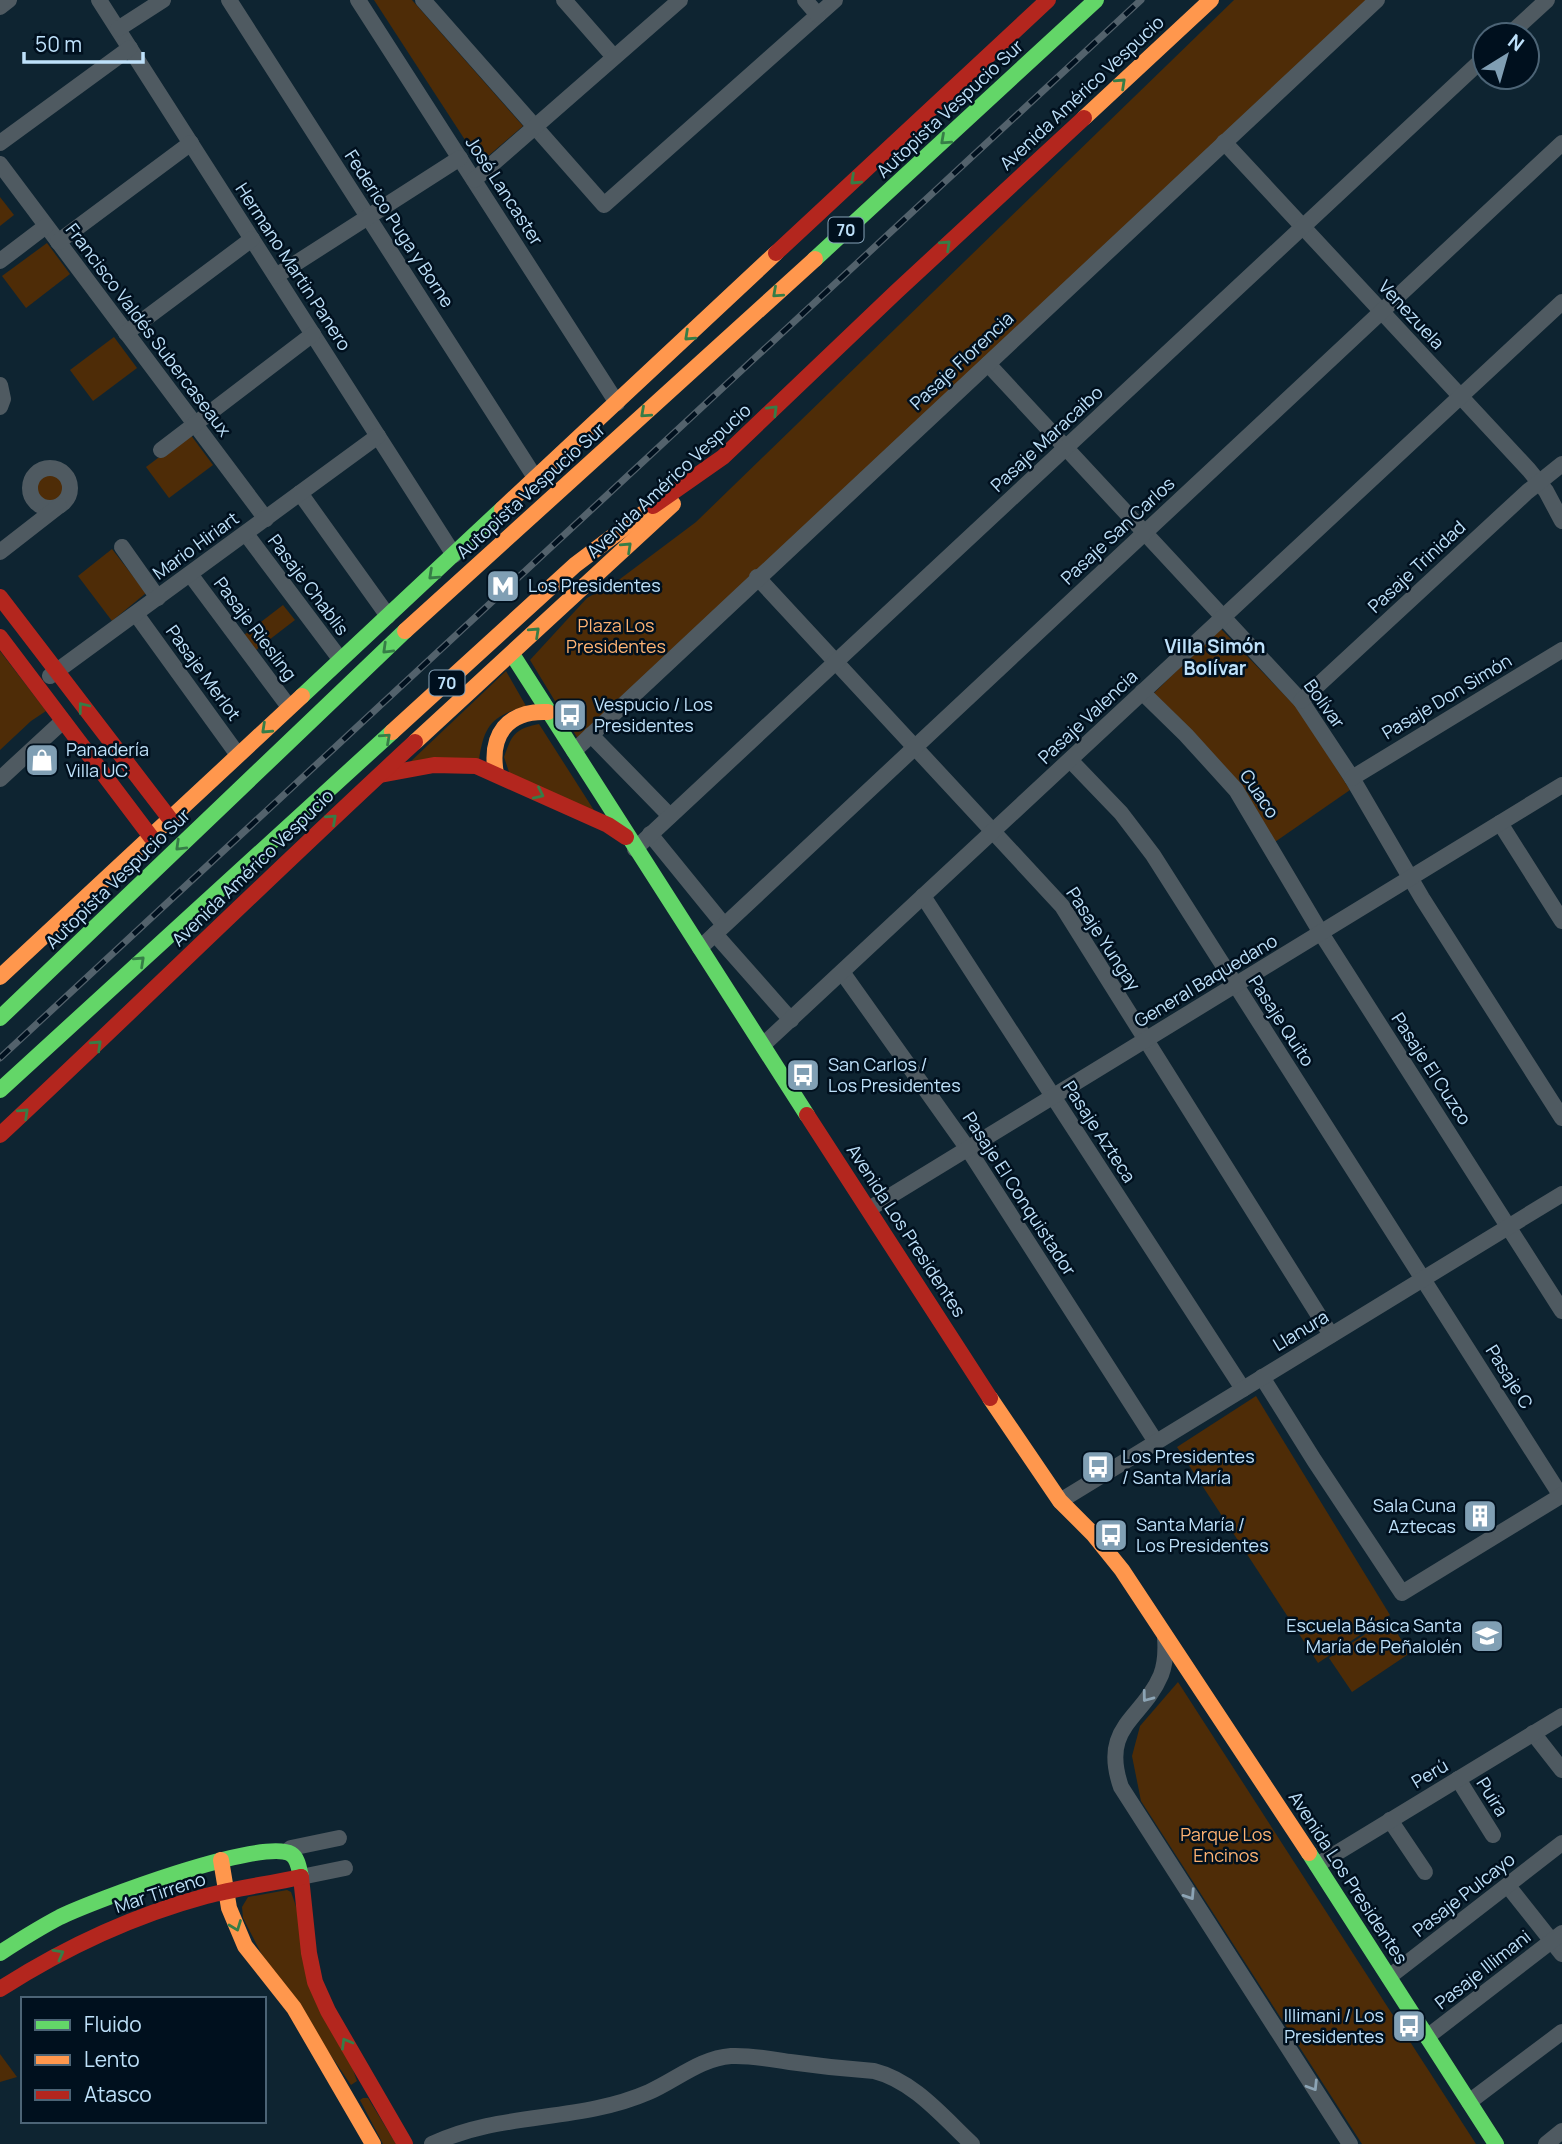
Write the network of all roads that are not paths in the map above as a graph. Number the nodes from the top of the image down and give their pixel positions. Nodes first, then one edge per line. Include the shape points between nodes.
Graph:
1 (9, 0) edge
2 (99, 0) edge
3 (163, 0) edge
4 (229, 0) edge
5 (358, 0) edge
6 (422, 0) edge
7 (564, 0) edge
8 (680, 0) edge
9 (805, 0) edge
10 (835, 0) edge
11 (1048, 0) edge
12 (1073, 0) edge
13 (1096, 0) edge
14 (1211, 0) edge
15 (1377, 0) edge
16 (1547, 0) edge
17 (0, 7) edge
18 (818, 15) junction
19 (1524, 21) edge
20 (118, 29) junction
21 (130, 48) junction
22 (614, 57) junction
23 (1471, 70) edge
24 (996, 94) junction
25 (534, 127) junction
26 (1224, 142) junction
27 (0, 143) edge
28 (191, 143) junction
29 (1562, 143) edge
30 (460, 158) junction
31 (0, 164) edge
32 (474, 180) junction
33 (368, 217) junction
34 (46, 226) junction
35 (1303, 227) junction
36 (252, 239) junction
37 (58, 242) junction
38 (0, 261) edge
39 (276, 276) junction
40 (1562, 302) edge
41 (1381, 312) junction
42 (126, 332) junction
43 (313, 334) junction
44 (988, 364) junction
45 (0, 385) edge
46 (1460, 397) junction
47 (617, 403) junction
48 (0, 407) edge
49 (195, 424) junction
50 (378, 436) junction
51 (1066, 447) junction
52 (161, 450) dead end
53 (723, 457) junction
54 (1562, 464) edge
55 (536, 479) junction
56 (1540, 483) junction
57 (300, 493) junction
58 (59, 506) dead end
59 (265, 519) junction
60 (1562, 521) edge
61 (1145, 532) junction
62 (246, 534) junction
63 (122, 547) dead end
64 (0, 552) edge
65 (454, 555) junction
66 (190, 574) junction
67 (757, 577) junction
68 (0, 597) edge
69 (158, 598) junction
70 (136, 614) junction
71 (388, 616) junction
72 (1224, 617) junction
73 (0, 637) edge
74 (1562, 649) edge
75 (512, 654) junction
76 (340, 659) junction
77 (836, 662) junction
78 (56, 671) junction
79 (37, 686) junction
80 (1142, 692) junction
81 (1301, 701) junction
82 (289, 707) junction
83 (548, 712) junction
84 (63, 721) junction
85 (591, 735) junction
86 (915, 747) junction
87 (574, 751) junction
88 (238, 755) junction
89 (1070, 760) junction
90 (496, 774) junction
91 (380, 775) junction
92 (1352, 778) junction
93 (0, 779) edge
94 (1562, 785) edge
95 (670, 816) junction
96 (170, 819) junction
97 (1500, 823) junction
98 (993, 831) junction
99 (650, 834) junction
100 (151, 837) junction
101 (632, 843) junction
102 (1412, 877) junction
103 (923, 896) junction
104 (1562, 921) edge
105 (720, 929) junction
106 (1321, 933) junction
107 (700, 948) junction
108 (842, 972) junction
109 (0, 977) edge
110 (1236, 985) junction
111 (0, 1018) edge
112 (790, 1020) junction
113 (1145, 1041) junction
114 (763, 1045) junction
115 (0, 1090) edge
116 (1053, 1097) junction
117 (1562, 1118) edge
118 (0, 1135) edge
119 (968, 1149) junction
120 (1562, 1194) edge
121 (869, 1209) junction
122 (1509, 1226) junction
123 (1424, 1278) junction
124 (1562, 1311) edge
125 (1331, 1335) junction
126 (1262, 1377) junction
127 (1243, 1389) junction
128 (1156, 1442) junction
129 (1561, 1495) edge
130 (1060, 1501) junction
131 (1165, 1634) junction
132 (1562, 1716) edge
133 (1533, 1733) junction
134 (1562, 1770) edge
135 (1458, 1779) junction
136 (1390, 1821) junction
137 (1493, 1835) dead end
138 (339, 1838) dead end
139 (1562, 1843) edge
140 (289, 1853) junction
141 (221, 1860) junction
142 (1317, 1865) junction
143 (345, 1868) dead end
144 (1425, 1872) dead end
145 (301, 1877) junction
146 (1508, 1886) junction
147 (225, 1892) junction
148 (1559, 1943) edge
149 (2, 1950) edge
150 (1389, 1977) junction
151 (0, 1989) edge
152 (1562, 2032) edge
153 (1427, 2037) junction
154 (370, 2084) junction
155 (346, 2097) junction
156 (1469, 2102) junction
157 (1562, 2132) edge
158 (373, 2144) edge
159 (405, 2144) edge
160 (432, 2144) edge
161 (972, 2144) edge
162 (1350, 2144) edge
163 (1496, 2144) edge
164 (1546, 2144) edge

1 - 17 street
2 - 20 street, Hermano Martin Panero
3 - 20 street
4 - 33 street, Federico Puga y Borne
5 - 30 street, José Lancaster
6 - 25 street
7 - 22 street
8 - 22 street
9 - 18 street
10 - 18 street
11 -> 47 main road
12 - 24 main road
13 - 24 main road, Autopista Vespucio Sur / 70
53 -> 14 main road, Avenida Américo Vespucio / 70
15 - 26 street, Pasaje Florencia
16 - 19 street
18 - 25 street via 604,205
20 - 21 street, Hermano Martin Panero
21 - 27 street
21 - 28 street, Hermano Martin Panero
22 - 25 street
23 - 35 street, Pasaje Maracaibo
24 -> 111 main road, Autopista Vespucio Sur / 70 via 416,621
25 - 32 street
26 - 35 street, Venezuela
26 - 44 street, Pasaje Florencia
28 - 36 street, Hermano Martin Panero
28 - 37 street
29 - 41 street, Pasaje San Carlos
30 - 32 street, José Lancaster
30 - 33 street
31 - 34 street, Francisco Valdés Subercaseaux
32 - 47 street, José Lancaster
33 - 39 street
33 - 55 street, Federico Puga y Borne
34 - 37 street, Francisco Valdés Subercaseaux
34 - 38 street
35 - 41 street, Venezuela
35 - 51 street, Pasaje Maracaibo
36 - 39 street, Hermano Martin Panero
36 - 42 street
37 - 42 street, Francisco Valdés Subercaseaux
39 - 43 street, Hermano Martin Panero
40 - 46 street, Pasaje Valencia
41 - 46 street, Venezuela
41 - 61 street, Pasaje San Carlos
42 - 49 street, Francisco Valdés Subercaseaux
43 - 49 street
43 - 50 street, Hermano Martin Panero
44 - 51 street, Bolívar
44 - 67 street, Pasaje Florencia
45 - 48 street
46 - 56 street, Venezuela
46 - 72 street, Pasaje Valencia
47 - 55 main road
49 - 52 street
49 - 59 street, Francisco Valdés Subercaseaux
50 - 57 street, Mario Hiriart
50 - 65 street, Hermano Martin Panero
51 - 61 street, Bolívar
51 - 77 street, Pasaje Maracaibo
75 -> 53 main road, Avenida Américo Vespucio
115 -> 53 main road, 70 via 575,565
54 - 56 street, Pasaje Trinidad
55 - 65 main road
56 - 60 street, Venezuela
56 - 81 street, Pasaje Trinidad
57 - 59 street, Mario Hiriart
57 - 71 street
58 - 64 street
59 - 62 street, Mario Hiriart
61 - 72 street, Bolívar
61 - 86 street, Pasaje San Carlos
62 - 66 street, Mario Hiriart
62 - 76 street, Pasaje Chablis
63 - 69 street
65 -> 71 main road
66 - 69 street, Mario Hiriart
66 - 82 street, Pasaje Riesling
67 - 77 street, Pasaje Yungay
67 - 85 street, Pasaje Florencia
68 - 78 main road
69 - 70 street, Mario Hiriart
70 - 78 street, Mario Hiriart
70 - 88 street, Pasaje Merlot
71 - 76 main road
72 - 80 street, Pasaje Valencia
72 - 81 street, Bolívar
73 - 79 main road
74 - 92 street, Pasaje Don Simón
75 - 83 main road, Avenida Los Presidentes
75 - 91 main road, Avenida Américo Vespucio
76 - 82 main road
77 - 86 street, Pasaje Yungay
77 - 95 street, Pasaje Maracaibo
78 - 79 street, Mario Hiriart
96 -> 78 main road
79 - 84 main road
80 - 89 street, Pasaje Valencia
80 - 106 street, Cuaco via 1236,790
81 - 92 street, Bolívar
82 -> 88 main road
83 - 87 main road, Avenida Los Presidentes
83 - 90 main road via 530,711 506,723 494,748
84 - 93 street
84 - 100 main road
85 - 87 street, Pasaje Florencia
85 - 95 street
86 - 98 street, Pasaje Yungay
86 - 105 street, Pasaje San Carlos
87 - 101 main road, Avenida Los Presidentes
88 - 96 main road
89 - 98 street, Pasaje Valencia
89 - 110 street, Pasaje Quito via 1144,841
90 - 91 main road, Avenida Los Presidentes via 460,764
90 -> 101 main road, Avenida Los Presidentes via 608,825
118 -> 91 main road, Avenida Américo Vespucio
92 - 102 street, Bolívar
94 - 97 street, General Baquedano
95 - 99 street, Pasaje Maracaibo
96 - 100 main road
97 - 102 street, General Baquedano
97 - 104 street
98 - 103 street, Pasaje Valencia
98 - 113 street, Pasaje Yungay via 1062,906
99 - 101 street, Pasaje Maracaibo
99 - 105 street
100 - 109 main road
101 - 107 main road, Avenida Los Presidentes
102 - 106 street, General Baquedano
102 - 117 street, Bolívar
103 - 108 street, Pasaje Valencia
103 - 116 street, Pasaje Azteca
105 - 107 street, Pasaje San Carlos
105 - 112 street
106 - 110 street, General Baquedano
106 - 122 street, Pasaje El Cuzco
107 - 114 main road, Avenida Los Presidentes
108 - 112 street, Pasaje Valencia
108 - 119 street, Pasaje El Conquistador
110 - 113 street, General Baquedano
110 - 123 street, Pasaje Quito
112 - 114 street, Pasaje Valencia
113 - 116 street, General Baquedano
113 - 125 street, Pasaje Yungay
114 - 121 main road, Avenida Los Presidentes
116 - 119 street, General Baquedano
116 - 127 street, Pasaje Azteca
119 - 121 street, General Baquedano
119 - 128 street, Pasaje El Conquistador
120 - 122 street, Llanura
121 - 130 main road, Avenida Los Presidentes
122 - 123 street, Llanura
122 - 124 street, Pasaje El Cuzco
123 - 125 street, Llanura
123 - 129 street, Pasaje C
125 - 126 street, Llanura
126 - 127 street, Llanura
126 - 129 street via 1402,1593
127 - 128 street, Llanura
128 - 130 street, Llanura
130 - 131 main road, Avenida Los Presidentes via 1109,1553
131 - 142 main road, Avenida Los Presidentes
131 -> 162 street via 1160,1676 1125,1725 1117,1746 1121,1787
132 - 133 street, Perú
133 - 134 street
133 - 135 street, Perú
135 - 136 street, Perú
135 - 137 street, Puira
136 - 142 street, Perú
136 - 144 street
138 - 140 street, Mar Tirreno via 291,1847
139 - 146 street, Pasaje Pulcayo
140 - 141 main road, Mar Tirreno via 272,1850
140 - 145 main road via 297,1861
141 - 147 main road
141 - 149 main road, Mar Tirreno via 97,1901
142 - 150 main road, Avenida Los Presidentes
143 - 145 street, Mar Tirreno
145 - 147 main road, Mar Tirreno
154 -> 145 main road via 315,1983
146 - 148 street
146 - 150 street, Pasaje Pulcayo
151 -> 147 main road, Mar Tirreno via 95,1936
147 -> 155 main road via 245,1946 294,2008
148 - 153 street, Pasaje Illimani
150 - 153 main road, Avenida Los Presidentes
152 - 156 street
153 - 156 main road, Avenida Los Presidentes
154 - 155 main road
154 - 159 main road
155 - 158 main road
156 - 163 main road, Avenida Los Presidentes
157 - 164 street
160 - 161 street via 506,2122 618,2105 707,2061 731,2056 891,2076 915,2091

